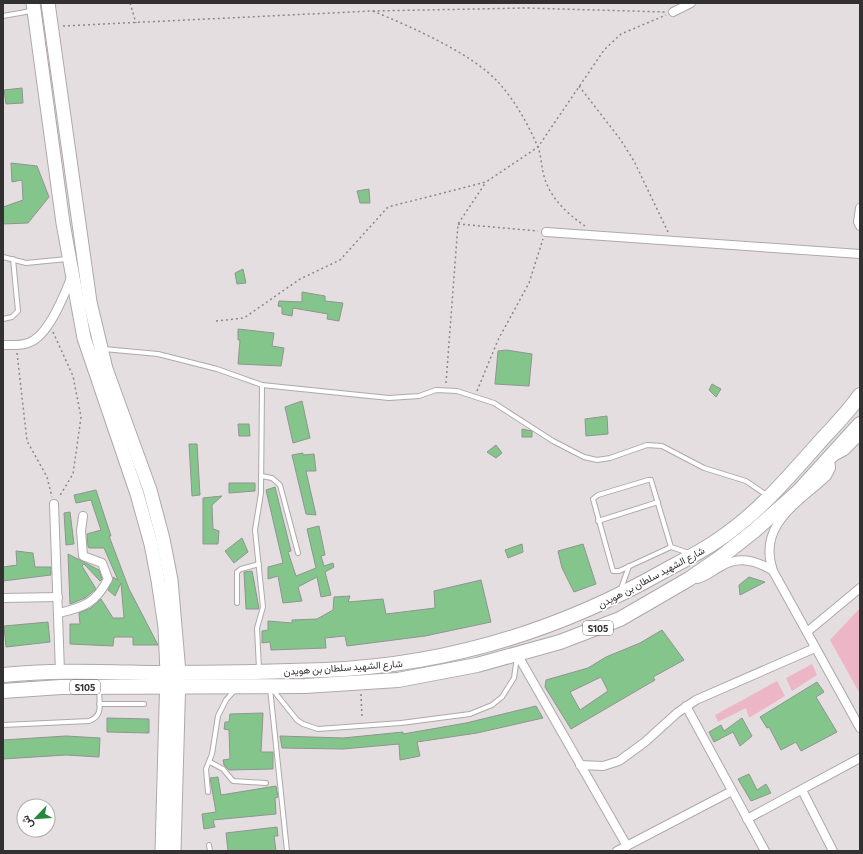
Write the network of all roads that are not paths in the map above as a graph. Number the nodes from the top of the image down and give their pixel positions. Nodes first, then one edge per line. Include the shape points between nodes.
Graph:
1 (48, 3) edge
2 (691, 3) edge
3 (33, 7) edge
4 (673, 12) road end
5 (3, 16) edge
6 (860, 208) edge
7 (860, 226) edge
8 (546, 232) road end
9 (860, 254) edge
10 (3, 257) edge
11 (13, 259) junction
12 (69, 259) junction
13 (72, 276) junction
14 (3, 320) edge
15 (3, 345) edge
16 (100, 349) junction
17 (262, 385) junction
18 (860, 395) edge
19 (860, 424) edge
20 (860, 436) edge
21 (830, 458) junction
22 (261, 476) junction
23 (769, 497) junction
24 (658, 502) junction
25 (54, 504) road end
26 (83, 516) dead end
27 (598, 521) junction
28 (671, 547) junction
29 (298, 553) dead end
30 (694, 555) junction
31 (259, 564) junction
32 (629, 566) junction
33 (773, 571) junction
34 (689, 579) junction
35 (860, 588) edge
36 (619, 596) junction
37 (58, 597) junction
38 (3, 598) edge
39 (237, 603) dead end
40 (59, 613) junction
41 (807, 632) junction
42 (564, 641) junction
43 (815, 648) junction
44 (517, 654) junction
45 (259, 671) junction
46 (60, 672) junction
47 (3, 675) edge
48 (173, 679) junction
49 (270, 686) junction
50 (99, 687) junction
51 (239, 687) junction
52 (3, 691) edge
53 (99, 704) junction
54 (144, 704) dead end
55 (686, 706) junction
56 (3, 725) edge
57 (860, 728) edge
58 (860, 758) edge
59 (210, 762) junction
60 (580, 765) junction
61 (266, 783) dead end
62 (802, 790) junction
63 (732, 791) junction
64 (208, 792) dead end
65 (747, 819) junction
66 (209, 845) dead end
67 (627, 846) junction
68 (162, 851) edge
69 (174, 851) edge
70 (210, 851) edge
71 (287, 851) edge
72 (617, 851) edge
73 (765, 851) edge
74 (833, 851) edge

1 - 16 main road via 90,302
2 - 4 street
3 - 5 lane
3 - 12 main road
6 - 7 street
8 - 9 street
10 - 11 lane
11 - 12 lane via 26,263
11 - 14 lane via 18,311 12,317
12 - 13 main road
13 - 15 street via 49,322 33,340 16,345
13 - 48 main road via 84,338 137,494 151,544
16 - 17 lane via 158,354 217,369
16 - 48 main road via 150,490 163,539 171,580
17 - 22 lane
17 - 23 lane via 389,398 419,396 436,390 456,391 494,403 553,441 584,457 597,460 647,445 662,446 704,468 746,481
18 - 23 highway, شارع الشهيد سلطان بن هويدن / S105
19 - 21 highway, شارع الشهيد سلطان بن هويدن / S105
20 - 21 street via 845,451
21 - 33 street via 831,468 827,476 779,520 774,528 769,554
21 - 34 highway, شارع الشهيد سلطان بن هويدن / S105 via 799,491 754,532
22 - 29 lane via 272,478 280,485
22 - 31 lane via 255,530
23 - 30 highway, شارع الشهيد سلطان بن هويدن / S105 via 735,528
24 - 27 lane
24 - 27 lane via 653,482 648,480 598,495 593,502
24 - 28 lane
25 - 37 street
26 - 40 street via 83,556 102,563 108,579 102,593 89,604
27 - 32 lane via 611,569 615,572
28 - 30 lane
28 - 32 lane
30 - 36 highway, شارع الشهيد سلطان بن هويدن / S105
31 - 39 lane via 236,572
31 - 45 lane via 263,607 257,628
32 - 36 lane
33 - 34 street via 762,564 743,559 721,565 704,577
33 - 41 street
34 - 42 highway, شارع الشهيد سلطان بن هويدن / S105 via 620,619
35 - 41 street
36 - 42 highway via 599,612 557,631 557,635
36 - 45 highway, شارع الشهيد سلطان بن هويدن / S105 via 539,629 478,648 438,657 359,668
37 - 38 street
37 - 40 street
40 - 46 street
41 - 43 street
42 - 44 highway, شارع الشهيد سلطان بن هويدن / S105
43 - 55 street
43 - 57 street
44 - 49 highway, شارع الشهيد سلطان بن هويدن / S105 via 398,680
44 - 49 lane via 514,678 502,697 482,710 470,714 432,719 326,729 303,724 291,714
44 - 60 street
45 - 48 highway, شارع الشهيد سلطان بن هويدن / S105
46 - 47 highway, شارع الشهيد سلطان بن هويدن / S105
46 - 48 highway, شارع الشهيد سلطان بن هويدن / S105
48 - 50 highway, شارع الشهيد سلطان بن هويدن / S105
48 - 51 highway, شارع الشهيد سلطان بن هويدن / S105
48 - 68 main road
48 - 69 main road
49 - 51 highway, شارع الشهيد سلطان بن هويدن / S105
49 - 71 lane
50 - 52 highway, شارع الشهيد سلطان بن هويدن / S105
50 - 53 lane
51 - 59 lane via 228,697 220,712
53 - 54 lane
53 - 56 lane via 99,714 88,721
55 - 60 street via 646,742 619,760 603,766
55 - 63 street
58 - 62 street
59 - 61 lane via 223,769 233,781
59 - 64 lane via 206,772
60 - 67 street
62 - 65 street
62 - 74 street
63 - 65 street
63 - 67 street
65 - 73 street
66 - 70 lane
67 - 72 street

